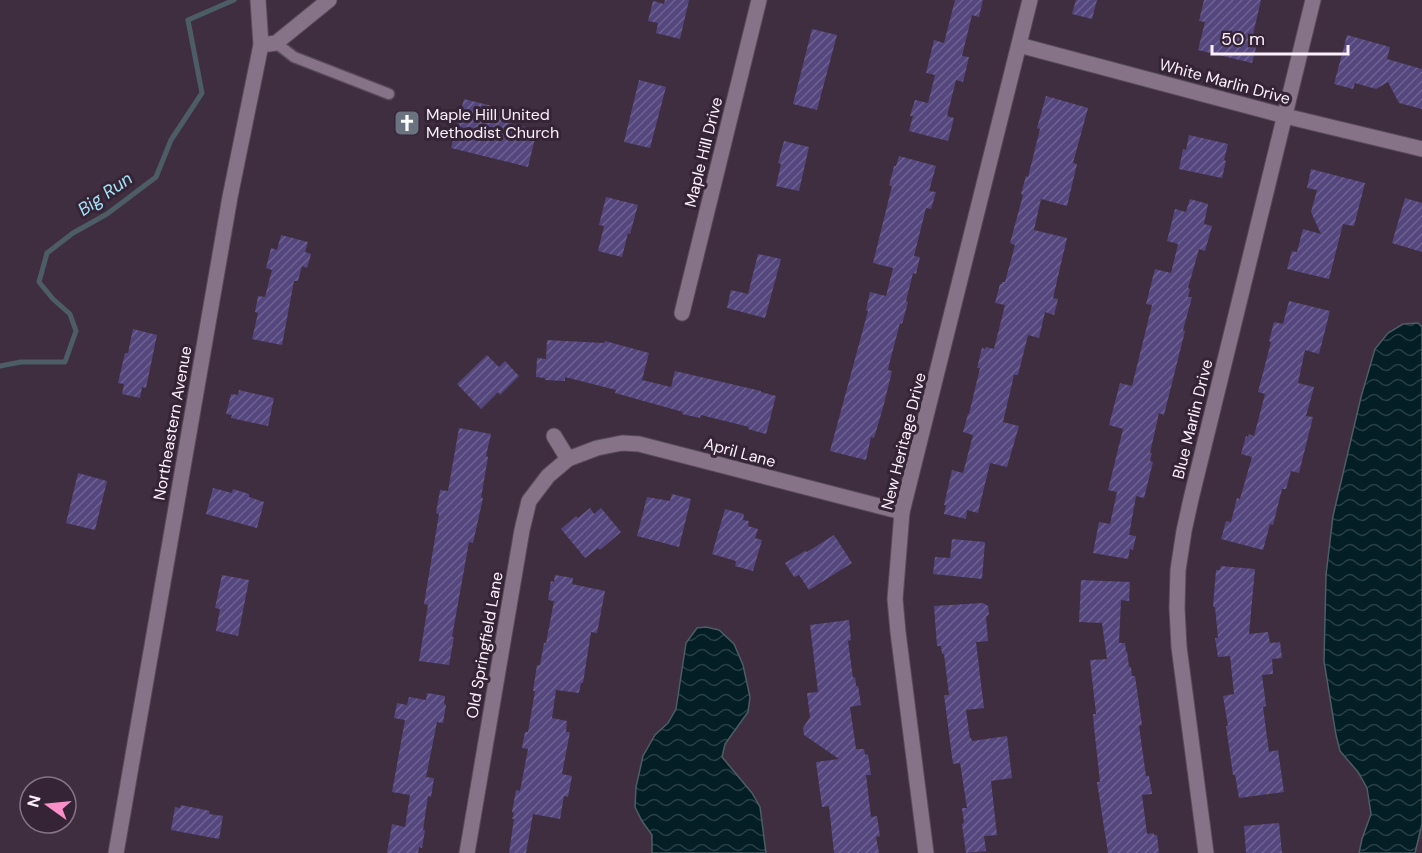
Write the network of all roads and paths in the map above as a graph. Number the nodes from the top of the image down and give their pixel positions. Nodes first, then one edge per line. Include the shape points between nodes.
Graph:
1 (329, 0) edge
2 (759, 0) edge
3 (1030, 0) edge
4 (1313, 0) edge
5 (259, 4) edge
6 (268, 44) junction
7 (1019, 45) junction
8 (389, 94) dead end
9 (1285, 116) junction
10 (1422, 149) edge
11 (682, 313) dead end
12 (554, 436) dead end
13 (568, 459) junction
14 (902, 512) junction
15 (116, 853) edge
16 (467, 853) edge
17 (926, 853) edge
18 (1206, 853) edge

1 - 6 street
2 - 11 street, Maple Hill Drive
3 - 7 street, New Heritage Drive
4 - 9 street, Blue Marlin Drive
5 - 6 street, Northeastern Avenue
6 - 8 lane
6 - 15 street, Northeastern Avenue via 228,208
7 - 9 street, White Marlin Drive
7 - 14 street, New Heritage Drive
9 - 10 street, White Marlin Drive
9 - 18 street, Blue Marlin Drive via 1191,499 1178,570 1179,646
12 - 13 street
13 - 14 street, April Lane via 597,448 639,444
13 - 16 street, Old Springfield Lane via 548,476 529,501
14 - 17 street, New Heritage Drive via 895,598

